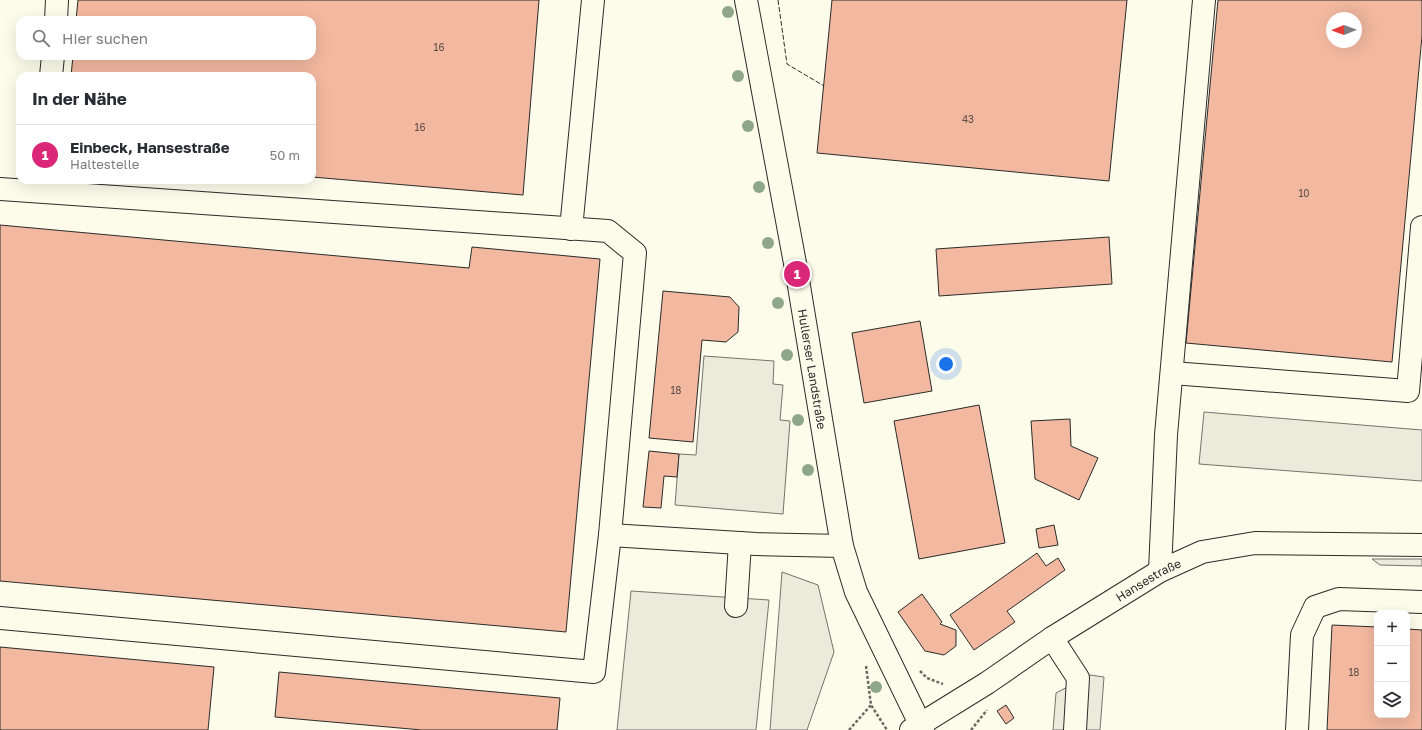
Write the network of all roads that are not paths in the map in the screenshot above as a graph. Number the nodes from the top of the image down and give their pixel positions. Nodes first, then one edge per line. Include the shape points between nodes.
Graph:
1 (58, 0) edge
2 (593, 0) edge
3 (746, 0) edge
4 (1204, 0) edge
5 (56, 16) edge
6 (53, 60) edge
7 (51, 72) edge
8 (42, 186) edge
9 (0, 189) edge
10 (1422, 227) edge
11 (571, 229) junction
12 (1172, 373) junction
13 (610, 535) junction
14 (740, 543) junction
15 (1422, 545) edge
16 (842, 546) junction
17 (1160, 571) junction
18 (1422, 602) edge
19 (736, 606) dead end
20 (0, 618) edge
21 (1052, 638) junction
22 (918, 728) edge
23 (1075, 730) edge
24 (1297, 730) edge

1 - 5 street
2 - 11 street
3 - 16 street, Hullerser Landstraße via 797,274
4 - 12 street
6 - 7 street
8 - 9 street
8 - 11 street
10 - 12 street via 1408,391
11 - 13 street via 608,231 635,253
12 - 17 street via 1166,435
13 - 14 street
13 - 20 street via 594,672
14 - 16 street
14 - 19 street
15 - 17 street, Hansestraße via 1255,543 1202,552
16 - 22 street, Hullerser Landstraße via 856,592
17 - 21 street, Hansestraße
18 - 24 street via 1339,599 1315,607 1302,635
21 - 22 street, Hansestraße
21 - 23 street via 1078,678

